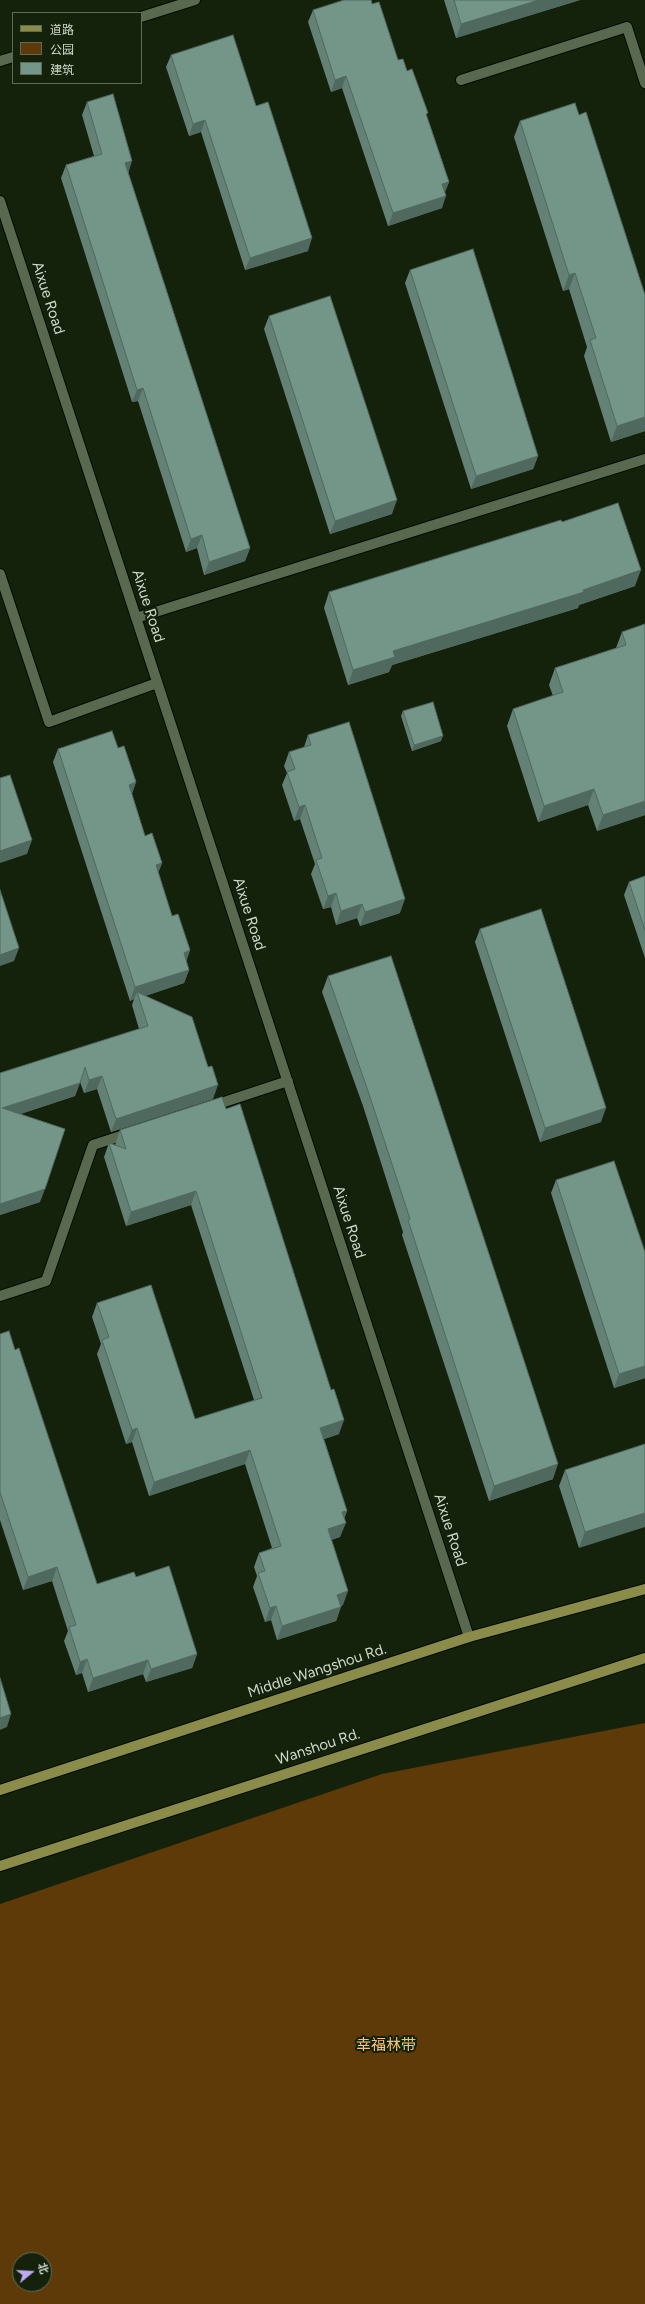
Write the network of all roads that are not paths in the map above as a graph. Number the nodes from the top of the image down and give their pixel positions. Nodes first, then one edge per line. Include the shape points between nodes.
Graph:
1 (195, 0) edge
2 (142, 17) edge
3 (12, 57) edge
4 (0, 61) edge
5 (460, 80) dead end
6 (645, 83) edge
7 (0, 201) edge
8 (645, 458) edge
9 (0, 574) edge
10 (136, 618) junction
11 (157, 683) junction
12 (288, 1081) junction
13 (205, 1108) edge
14 (138, 1130) edge
15 (0, 1296) edge
16 (645, 1589) edge
17 (469, 1637) junction
18 (645, 1658) edge
19 (0, 1790) edge
20 (0, 1866) edge

1 - 2 street
3 - 4 street
5 - 6 street via 627,27
7 - 10 street, Aixue Road
8 - 10 street
9 - 11 street via 49,722
10 - 11 street, Aixue Road
11 - 12 street, Aixue Road
12 - 13 street
12 - 17 street, Aixue Road
14 - 15 street via 93,1145 46,1281
16 - 17 main road, Middle Wangshou Rd.
17 - 19 main road, Middle Wangshou Rd.
18 - 20 main road, Wanshou Rd.

